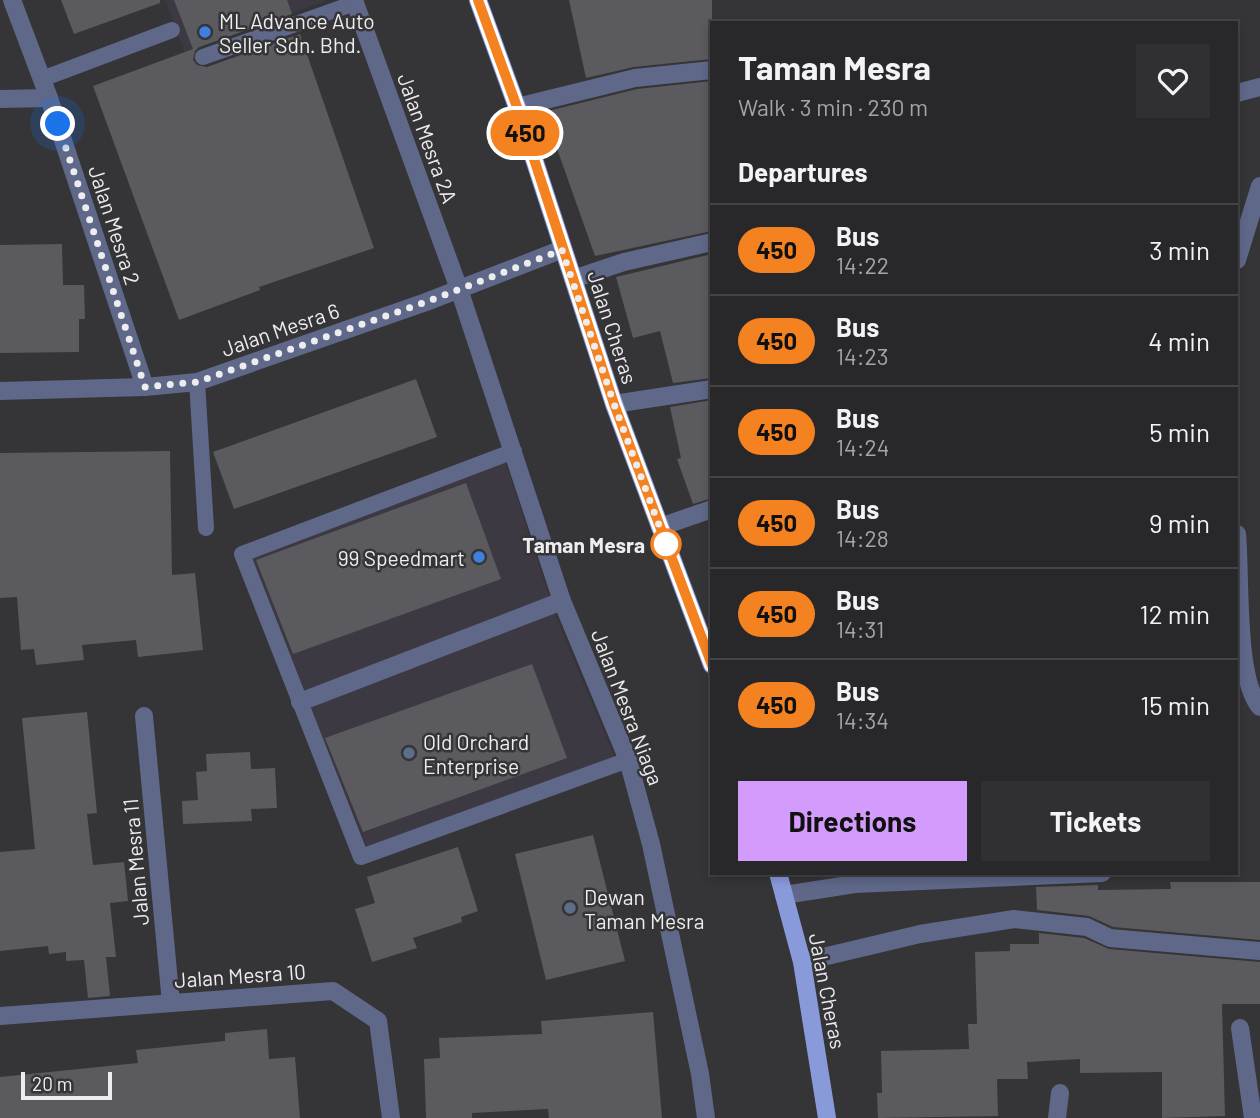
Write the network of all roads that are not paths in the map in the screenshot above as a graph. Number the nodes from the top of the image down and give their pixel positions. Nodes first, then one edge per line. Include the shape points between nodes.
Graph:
1 (12, 0) edge
2 (478, 0) edge
3 (355, 3) joint
4 (172, 30) dead end
5 (203, 57) dead end
6 (710, 70) edge
7 (41, 79) junction
8 (1260, 87) edge
9 (1238, 93) edge
10 (49, 98) junction
11 (0, 99) edge
12 (517, 107) junction
13 (1260, 187) edge
14 (710, 242) edge
15 (562, 250) junction
16 (1238, 257) edge
17 (573, 279) junction
18 (459, 289) junction
19 (197, 382) junction
20 (145, 387) junction
21 (710, 389) edge
22 (0, 391) edge
23 (614, 404) junction
24 (514, 451) junction
25 (710, 510) edge
26 (660, 527) junction
27 (206, 528) dead end
28 (1238, 543) edge
29 (562, 601) junction
30 (710, 660) edge
31 (300, 702) junction
32 (1260, 707) edge
33 (144, 716) dead end
34 (628, 761) junction
35 (779, 875) edge
36 (1057, 875) edge
37 (784, 895) junction
38 (1260, 951) edge
39 (802, 962) junction
40 (171, 1003) junction
41 (0, 1016) edge
42 (1240, 1028) dead end
43 (1060, 1093) dead end
44 (391, 1118) edge
45 (706, 1118) edge
46 (827, 1118) edge
47 (1057, 1118) edge
48 (1253, 1118) edge

1 - 7 street, Jalan Mesra 2
2 - 12 main road, Jalan Cheras
3 - 5 lane
3 - 18 street, Jalan Mesra 2A
4 - 7 lane
6 - 12 street via 635,78
7 - 10 street, Jalan Mesra 2
8 - 9 street
10 - 11 street
10 - 20 street, Jalan Mesra 2
12 - 15 main road, Jalan Cheras
13 - 16 street
14 - 17 street
15 - 17 main road, Jalan Cheras
15 - 18 street, Jalan Mesra 6
17 - 23 main road, Jalan Cheras
18 - 19 street, Jalan Mesra 6
18 - 24 street, Jalan Mesra Niaga
19 - 20 street, Jalan Mesra 6
19 - 27 lane
20 - 22 street, Jalan Mesra 6
21 - 23 street
23 - 26 main road, Jalan Cheras
24 - 29 street, Jalan Mesra Niaga
24 - 31 lane via 242,554
25 - 26 street
26 - 30 main road, Jalan Cheras
28 - 32 street via 1244,671
29 - 31 street
29 - 34 street, Jalan Mesra Niaga
31 - 34 lane via 361,857
33 - 40 street, Jalan Mesra 11
34 - 45 street, Jalan Mesra Niaga via 659,885
35 - 37 main road, Jalan Cheras
36 - 37 street via 855,884
37 - 39 main road, Jalan Cheras
38 - 39 street via 1111,938 1087,927 1014,919 920,934
39 - 46 main road, Jalan Cheras
40 - 41 street, Jalan Mesra 10
40 - 44 street, Jalan Mesra 10 via 333,991 378,1021
42 - 48 street
43 - 47 street

